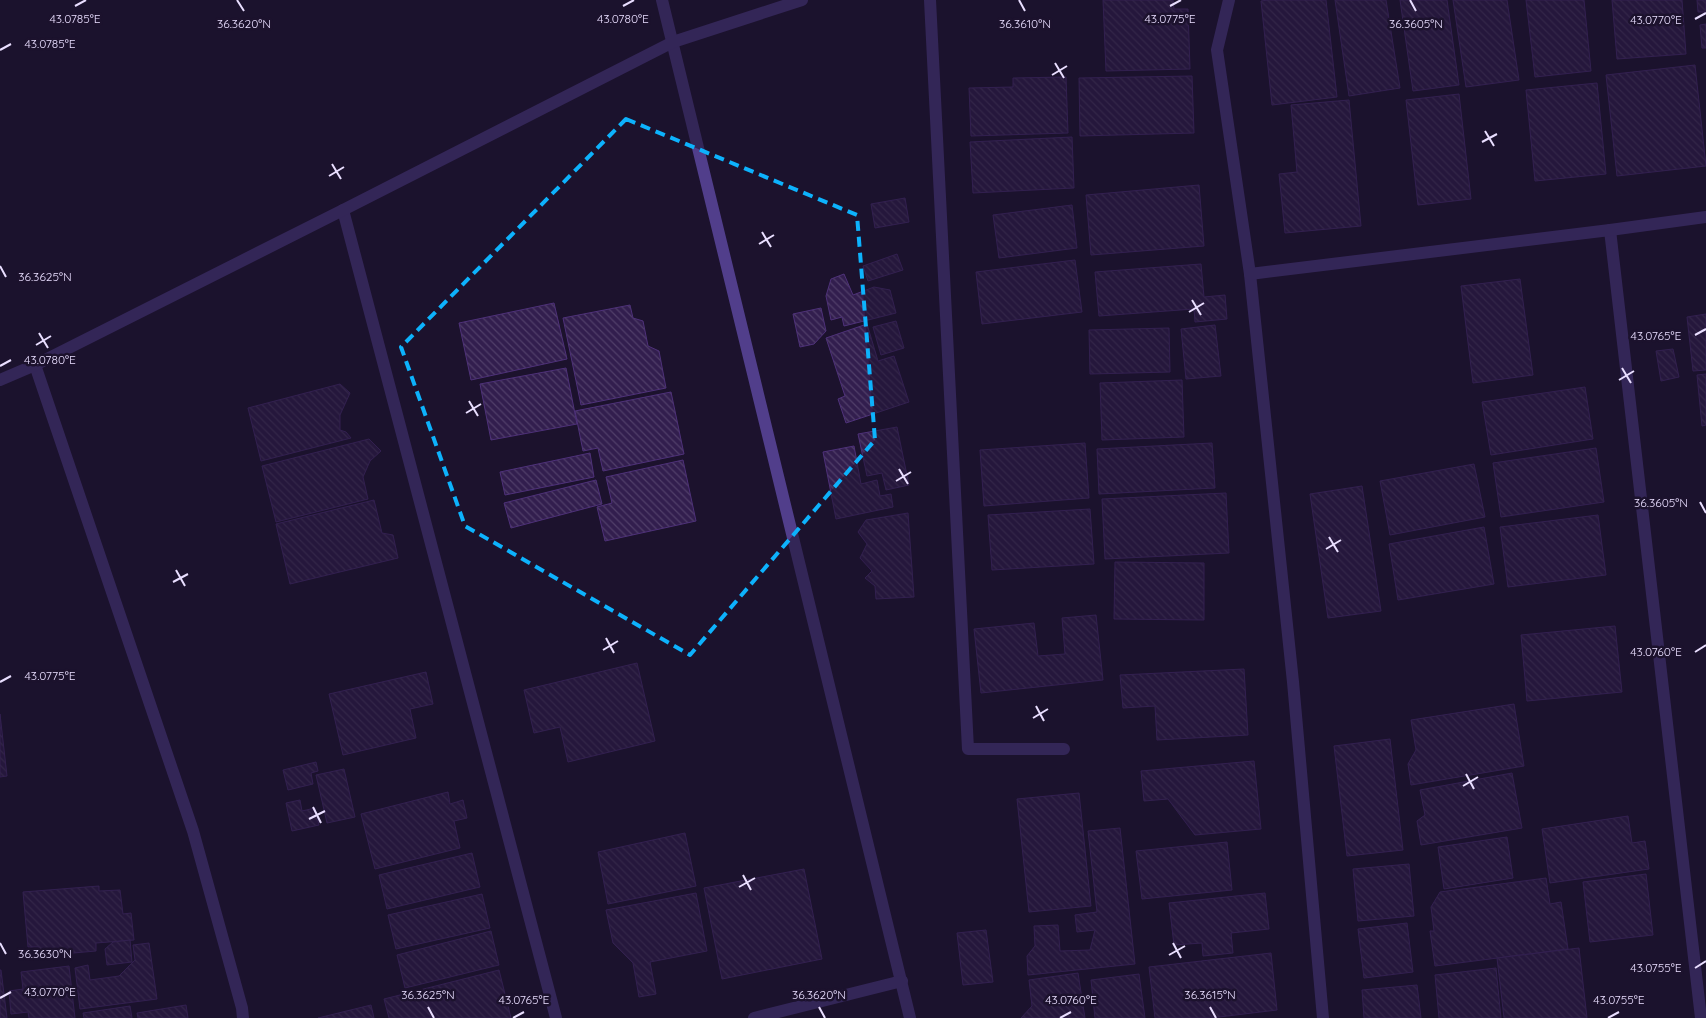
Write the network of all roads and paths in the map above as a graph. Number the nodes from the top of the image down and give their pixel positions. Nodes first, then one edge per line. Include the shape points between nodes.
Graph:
1 (662, 0) edge
2 (802, 0) edge
3 (930, 0) edge
4 (1229, 0) edge
5 (673, 42) junction
6 (343, 210) junction
7 (1706, 217) edge
8 (1610, 230) junction
9 (1250, 274) junction
10 (35, 365) junction
11 (0, 380) edge
12 (1064, 749) dead end
13 (902, 980) junction
14 (243, 1018) edge
15 (556, 1018) edge
16 (754, 1018) edge
17 (910, 1018) edge
18 (1324, 1018) edge
19 (1701, 1018) edge

1 - 5 street
2 - 5 street
3 - 12 street via 968,749
4 - 9 street via 1217,50
5 - 6 street
5 - 13 street
6 - 10 street
6 - 15 street
7 - 8 street
8 - 9 street
8 - 19 street
9 - 18 street
10 - 11 street
10 - 14 street via 193,831
13 - 16 street
13 - 17 street

